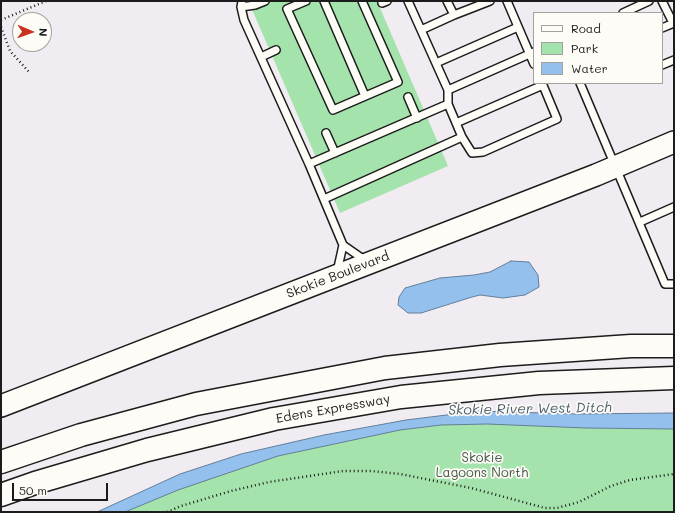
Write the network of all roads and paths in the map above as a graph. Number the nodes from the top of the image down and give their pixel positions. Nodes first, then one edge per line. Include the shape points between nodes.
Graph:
1 (46, 1) edge
2 (265, 1) edge
3 (306, 1) edge
4 (324, 1) edge
5 (362, 1) edge
6 (408, 1) edge
7 (447, 1) edge
8 (490, 1) edge
9 (507, 1) edge
10 (649, 1) edge
11 (662, 1) edge
12 (241, 4) edge
13 (625, 12) edge
14 (454, 15) junction
15 (1, 20) edge
16 (673, 23) edge
17 (1, 27) edge
18 (518, 27) junction
19 (663, 28) edge
20 (421, 30) junction
21 (276, 50) dead end
22 (532, 53) edge
23 (261, 58) junction
24 (674, 60) edge
25 (436, 63) junction
26 (663, 65) edge
27 (30, 73) dead end
28 (542, 84) edge
29 (580, 84) edge
30 (448, 90) junction
31 (365, 96) junction
32 (408, 98) dead end
33 (448, 104) junction
34 (417, 118) junction
35 (456, 123) junction
36 (326, 133) dead end
37 (462, 137) junction
38 (674, 142) edge
39 (335, 153) junction
40 (309, 164) junction
41 (616, 166) junction
42 (324, 199) junction
43 (674, 207) edge
44 (640, 222) junction
45 (343, 245) junction
46 (369, 264) junction
47 (336, 276) junction
48 (674, 284) edge
49 (674, 346) edge
50 (674, 378) edge
51 (1, 406) edge
52 (1, 462) edge
53 (674, 474) edge
54 (1, 495) edge
55 (167, 512) edge

1 - 15 path
2 - 12 lane via 255,5
3 - 31 lane via 288,9 333,110
4 - 31 lane
5 - 31 lane via 398,82
6 - 20 lane
7 - 14 lane
8 - 14 lane
9 - 18 lane
10 - 13 lane
11 - 16 lane
12 - 23 lane via 244,20
14 - 20 lane
16 - 19 lane
17 - 27 path via 10,51
18 - 22 lane
18 - 25 lane
20 - 25 lane
21 - 23 lane
22 - 30 lane
23 - 40 lane
24 - 26 lane
25 - 30 lane
28 - 35 lane
28 - 37 lane via 557,119 483,152 472,153
29 - 41 lane
30 - 33 lane
32 - 34 lane
33 - 34 lane
33 - 35 lane
34 - 39 lane
35 - 37 lane
36 - 39 lane
37 - 42 lane
38 - 41 main road, Skokie Boulevard
39 - 40 lane
40 - 42 lane
41 - 44 lane
41 - 46 main road, Skokie Boulevard
42 - 45 lane
43 - 44 lane
44 - 48 lane via 665,284
45 - 46 lane
45 - 47 lane
46 - 47 main road, Skokie Boulevard
47 - 51 main road, Skokie Boulevard
49 - 52 highway via 500,354 385,368 196,404 81,435
50 - 54 highway, Edens Expressway via 471,388 274,419 162,447
53 - 55 path via 630,480 579,502 545,508 471,488 400,474 371,470 343,471 262,484

